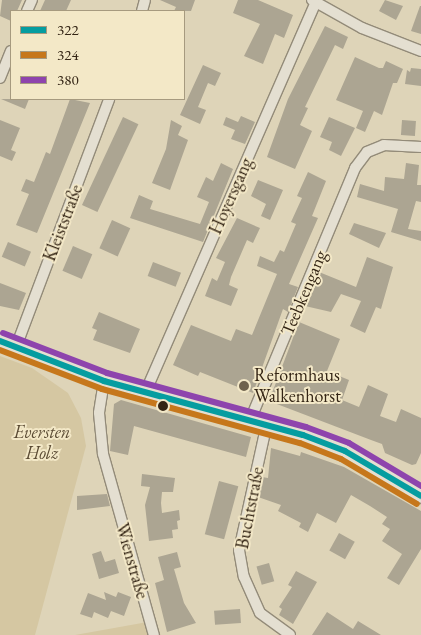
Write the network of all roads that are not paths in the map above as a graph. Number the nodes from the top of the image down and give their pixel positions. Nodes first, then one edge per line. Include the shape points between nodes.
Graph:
1 (315, 1) edge
2 (421, 51) edge
3 (10, 53) edge
4 (0, 78) edge
5 (109, 100) edge
6 (421, 147) edge
7 (0, 341) edge
8 (16, 347) junction
9 (104, 381) junction
10 (145, 393) junction
11 (251, 418) junction
12 (267, 422) junction
13 (421, 496) edge
14 (154, 635) edge
15 (290, 635) edge

1 - 2 street via 362,28
1 - 10 street, Hoyersgang
3 - 4 street
5 - 8 street, Kleiststraße
6 - 11 street, Teebkengang via 384,145 367,152 356,168
7 - 8 street
8 - 9 street
9 - 10 street
9 - 14 street, Wienstraße via 101,438 111,487
10 - 11 street
11 - 12 street
12 - 13 street via 345,451
12 - 15 street, Buchtstraße via 239,550 244,577 260,613

